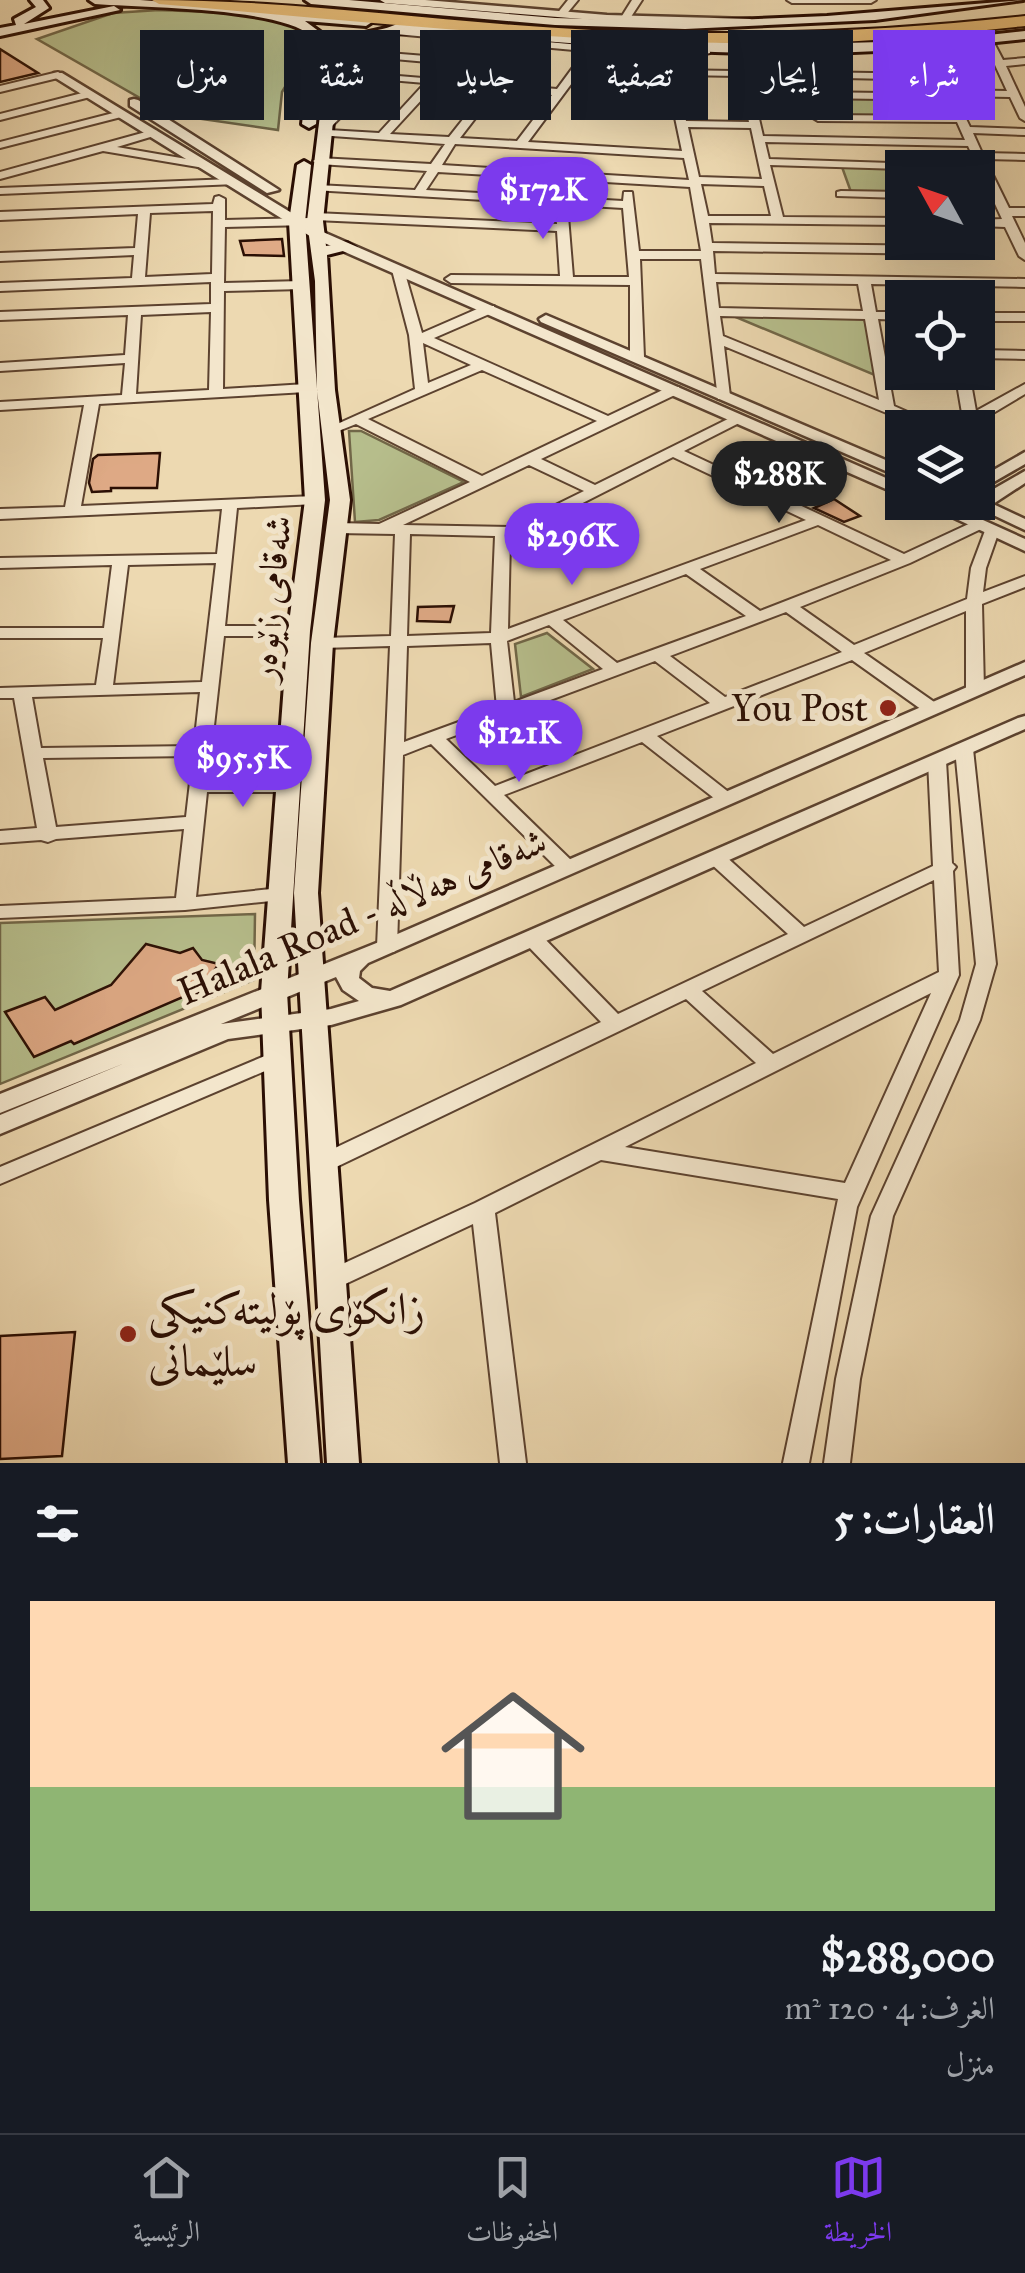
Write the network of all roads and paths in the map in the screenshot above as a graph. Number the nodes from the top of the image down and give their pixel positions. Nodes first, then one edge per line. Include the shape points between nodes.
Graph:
1 (36, 0) edge
2 (95, 0) edge
3 (256, 0) edge
4 (311, 0) edge
5 (346, 0) edge
6 (573, 0) edge
7 (638, 0) edge
8 (792, 0) edge
9 (816, 0) edge
10 (871, 0) edge
11 (1016, 0) edge
12 (332, 2) edge
13 (377, 2) edge
14 (982, 2) edge
15 (167, 3) edge
16 (1025, 13) edge
17 (271, 15) junction
18 (826, 16) dead end
19 (561, 20) junction
20 (1025, 20) edge
21 (623, 21) junction
22 (0, 25) edge
23 (418, 27) junction
24 (308, 30) edge
25 (382, 30) edge
26 (446, 30) edge
27 (0, 32) edge
28 (1025, 35) edge
29 (995, 39) edge
30 (873, 50) edge
31 (708, 52) edge
32 (995, 54) edge
33 (1025, 61) edge
34 (999, 64) junction
35 (728, 73) edge
36 (58, 75) joint
37 (571, 77) edge
38 (1025, 81) edge
39 (0, 89) edge
40 (1010, 89) junction
41 (995, 90) edge
42 (551, 91) edge
43 (560, 92) junction
44 (90, 94) junction
45 (420, 99) edge
46 (134, 103) dead end
47 (121, 114) junction
48 (0, 117) edge
49 (1025, 118) edge
50 (320, 120) edge
51 (322, 120) edge
52 (333, 120) edge
53 (468, 120) edge
54 (756, 120) edge
55 (818, 120) edge
56 (905, 120) edge
57 (961, 120) edge
58 (683, 124) junction
59 (757, 125) junction
60 (322, 131) junction
61 (966, 131) junction
62 (1025, 132) edge
63 (153, 134) junction
64 (382, 136) junction
65 (761, 139) junction
66 (823, 140) junction
67 (452, 141) junction
68 (907, 142) junction
69 (0, 145) edge
70 (520, 145) junction
71 (101, 147) junction
72 (570, 148) junction
73 (910, 150) edge
74 (975, 150) edge
75 (690, 156) junction
76 (995, 156) edge
77 (1025, 157) edge
78 (319, 160) junction
79 (766, 162) junction
80 (832, 164) junction
81 (204, 165) junction
82 (885, 166) edge
83 (434, 167) junction
84 (526, 172) junction
85 (559, 174) junction
86 (0, 176) edge
87 (626, 179) junction
88 (226, 182) junction
89 (695, 182) junction
90 (770, 182) junction
91 (316, 188) junction
92 (0, 191) edge
93 (419, 192) junction
94 (995, 192) edge
95 (841, 194) junction
96 (885, 195) edge
97 (478, 196) junction
98 (515, 198) junction
99 (995, 198) edge
100 (998, 198) junction
101 (561, 201) junction
102 (268, 204) junction
103 (629, 205) junction
104 (219, 207) junction
105 (144, 210) junction
106 (1025, 212) edge
107 (0, 216) edge
108 (1007, 217) junction
109 (995, 219) edge
110 (703, 220) junction
111 (778, 220) junction
112 (465, 222) junction
113 (850, 222) junction
114 (885, 222) edge
115 (219, 224) junction
116 (563, 228) junction
117 (313, 229) junction
118 (1021, 240) edge
119 (378, 247) junction
120 (885, 247) edge
121 (354, 250) junction
122 (140, 251) junction
123 (708, 251) junction
124 (634, 255) junction
125 (1025, 256) edge
126 (0, 257) edge
127 (398, 270) junction
128 (712, 278) junction
129 (451, 279) junction
130 (138, 281) junction
131 (566, 281) junction
132 (636, 281) junction
133 (864, 281) junction
134 (885, 281) edge
135 (218, 282) junction
136 (995, 283) edge
137 (1025, 283) edge
138 (302, 285) junction
139 (0, 287) edge
140 (216, 308) junction
141 (490, 309) junction
142 (135, 312) junction
143 (713, 312) junction
144 (870, 315) junction
145 (885, 315) edge
146 (0, 316) edge
147 (995, 316) edge
148 (1025, 317) edge
149 (419, 337) junction
150 (716, 338) junction
151 (995, 354) edge
152 (1025, 355) edge
153 (636, 357) junction
154 (131, 358) junction
155 (482, 365) junction
156 (0, 367) edge
157 (306, 388) junction
158 (422, 390) junction
159 (674, 390) junction
160 (1023, 391) edge
161 (216, 393) junction
162 (723, 396) junction
163 (128, 400) junction
164 (92, 402) junction
165 (0, 406) edge
166 (888, 408) junction
167 (893, 410) edge
168 (989, 410) edge
169 (738, 418) junction
170 (356, 419) junction
171 (608, 421) junction
172 (331, 430) junction
173 (673, 451) junction
174 (854, 452) junction
175 (1025, 456) edge
176 (529, 459) junction
177 (837, 462) junction
178 (885, 462) edge
179 (1025, 476) edge
180 (482, 482) junction
181 (995, 482) edge
182 (885, 483) edge
183 (995, 490) edge
184 (596, 491) junction
185 (316, 500) junction
186 (230, 506) junction
187 (995, 508) edge
188 (72, 512) junction
189 (0, 514) edge
190 (819, 520) junction
191 (967, 520) edge
192 (1025, 524) edge
193 (337, 528) junction
194 (985, 528) junction
195 (382, 530) junction
196 (403, 530) junction
197 (506, 534) junction
198 (1025, 546) edge
199 (225, 558) junction
200 (121, 560) junction
201 (904, 560) junction
202 (0, 562) edge
203 (689, 569) junction
204 (1025, 581) edge
205 (974, 604) junction
206 (788, 606) junction
207 (757, 616) junction
208 (553, 620) junction
209 (299, 630) junction
210 (216, 631) junction
211 (0, 632) edge
212 (110, 633) junction
213 (499, 638) junction
214 (399, 640) junction
215 (322, 642) junction
216 (852, 653) junction
217 (657, 654) junction
218 (1025, 668) edge
219 (615, 670) junction
220 (210, 687) junction
221 (104, 688) junction
222 (976, 690) junction
223 (22, 692) junction
224 (0, 693) edge
225 (721, 703) junction
226 (931, 708) junction
227 (506, 711) junction
228 (1025, 722) edge
229 (646, 736) junction
230 (435, 738) junction
231 (964, 749) junction
232 (202, 751) junction
233 (394, 752) junction
234 (35, 753) junction
235 (937, 761) junction
236 (198, 786) junction
237 (288, 786) junction
238 (494, 794) junction
239 (724, 798) junction
240 (194, 822) junction
241 (0, 836) edge
242 (48, 836) junction
243 (716, 858) junction
244 (946, 867) junction
245 (568, 868) junction
246 (281, 894) junction
247 (185, 904) junction
248 (0, 912) edge
249 (533, 938) junction
250 (803, 938) junction
251 (387, 947) junction
252 (360, 958) junction
253 (949, 975) junction
254 (312, 977) junction
255 (690, 991) junction
256 (274, 992) junction
257 (394, 999) junction
258 (313, 1021) junction
259 (276, 1023) junction
260 (616, 1025) junction
261 (279, 1057) junction
262 (771, 1064) junction
263 (0, 1104) edge
264 (0, 1124) edge
265 (597, 1150) junction
266 (324, 1164) junction
267 (0, 1176) edge
268 (852, 1193) junction
269 (483, 1209) junction
270 (332, 1280) junction
271 (814, 1369) junction
272 (848, 1379) junction
273 (304, 1463) edge
274 (344, 1463) edge
275 (513, 1463) edge
276 (796, 1463) edge
277 (837, 1463) edge

1 - 22 main road via 40,13
2 - 15 main road
3 - 19 highway
4 - 12 main road
5 - 12 street
6 - 19 street
7 - 21 street
8 - 9 street
9 - 10 street
9 - 18 street
11 - 14 main road
12 - 13 main road
13 - 19 main road
14 - 21 main road via 772,23
15 - 17 main road
15 - 20 highway via 674,40 843,40
15 - 27 main road
16 - 19 highway via 814,33 724,34
17 - 23 main road
17 - 24 main road
19 - 21 main road
23 - 25 main road
23 - 26 main road
28 - 29 main road
30 - 31 main road
32 - 34 street
33 - 34 street
34 - 40 street
35 - 58 street via 676,72
36 - 39 street
36 - 44 street
37 - 43 street
38 - 40 street
40 - 41 street
40 - 49 street
42 - 43 street
43 - 70 street
44 - 47 street
44 - 48 street
45 - 64 street
46 - 102 street via 274,191
47 - 63 street
47 - 69 street
50 - 117 main road, شەقامی زێوەر
51 - 60 main road, شەقامی زێوەر
52 - 60 street
53 - 67 street
54 - 59 street
55 - 66 street
56 - 61 street
57 - 61 street
58 - 59 street
58 - 75 street
59 - 65 street
60 - 64 street
60 - 78 main road, شەقامی زێوەر
61 - 62 street
61 - 68 street
61 - 74 street
63 - 71 street
63 - 81 street
64 - 67 street
65 - 66 street
65 - 79 street
66 - 68 street
67 - 70 street
67 - 83 street
68 - 73 street
70 - 72 street
71 - 81 street
71 - 86 street
72 - 75 street
72 - 85 street
75 - 89 street
76 - 77 street
78 - 83 street
78 - 91 main road, شەقامی زێوەر
79 - 80 street
79 - 90 street
80 - 82 street
80 - 95 street
81 - 88 street
83 - 84 street
83 - 93 street
84 - 85 street
84 - 98 street
85 - 87 street
87 - 89 street
87 - 103 street
88 - 92 street
88 - 102 street
88 - 104 street
89 - 90 street
89 - 110 street
90 - 111 street
91 - 93 street
91 - 117 main road, شەقامی زێوەر
93 - 97 street
94 - 100 street
95 - 96 street
95 - 113 street
97 - 98 street
97 - 112 street
98 - 101 street
99 - 100 street
100 - 108 street
101 - 103 street
101 - 116 street
102 - 117 street
103 - 124 street
104 - 105 street
104 - 115 street
105 - 107 street
105 - 122 street
106 - 108 street
108 - 109 street
108 - 118 street
110 - 111 street
110 - 123 street
111 - 113 street
112 - 116 street
112 - 117 street
113 - 114 street
115 - 117 street
115 - 135 street
116 - 131 street
117 - 119 street
117 - 121 main road
117 - 138 main road, شەقامی زێوەر
117 - 172 main road, شەقامی زێوەر
118 - 125 street
119 - 121 street
119 - 129 street
120 - 123 street
121 - 127 street
122 - 126 street
122 - 130 street
123 - 124 street
123 - 128 street
124 - 132 street
127 - 141 street
127 - 149 street
128 - 133 street
128 - 143 street
129 - 131 street
129 - 153 street
130 - 135 street
130 - 139 street
131 - 132 street
132 - 153 street
133 - 134 street
133 - 144 street
135 - 138 street
135 - 140 street
136 - 137 street
138 - 157 main road, شەقامی زێوەر
140 - 142 street
140 - 161 street
141 - 149 street
141 - 159 street
142 - 146 street
142 - 154 street
143 - 144 street
143 - 150 street
144 - 145 street
144 - 166 street
147 - 148 street
149 - 155 street
149 - 158 street
150 - 162 street
150 - 166 street
151 - 152 street
153 - 162 street
154 - 156 street
154 - 163 street
155 - 158 street
155 - 171 street
157 - 161 street
157 - 185 main road, شەقامی زێوەر
158 - 170 street
159 - 169 street
159 - 171 street
160 - 168 street
161 - 163 street
162 - 174 street
163 - 164 street
164 - 165 street
164 - 188 street
166 - 167 street
169 - 173 street
169 - 177 street
170 - 172 street
170 - 180 street
171 - 176 street
172 - 193 main road, شەقامی زێوەر
173 - 184 street
173 - 190 street
174 - 177 street
174 - 178 street
175 - 181 street
176 - 180 street
176 - 184 street
177 - 182 street
179 - 183 street
180 - 195 street
184 - 197 street
185 - 186 street
185 - 209 main road, شەقامی زێوەر
186 - 188 street
186 - 199 street
187 - 192 street
188 - 189 street
190 - 201 street
190 - 203 street
191 - 194 street
193 - 195 street
193 - 215 main road, شەقامی زێوەر
194 - 198 street
194 - 201 street
194 - 205 street
195 - 196 street
196 - 197 street
196 - 214 street
197 - 213 street
199 - 200 street
199 - 210 street
200 - 202 street
200 - 212 street
201 - 206 street
203 - 207 street
203 - 208 street
204 - 205 street
205 - 216 street
205 - 222 street
206 - 207 street
206 - 216 street
207 - 217 street
208 - 213 street
208 - 219 street
209 - 210 street
209 - 237 main road, شەقامی زێوەر
210 - 220 street
211 - 212 street
212 - 221 street
213 - 214 street
213 - 227 street
214 - 215 street
214 - 233 street
215 - 254 main road, شەقامی زێوەر via 306,893
216 - 225 street
216 - 226 street
217 - 219 street
217 - 225 street
218 - 222 street, Halala Road - شەقامی هەڵاڵە
219 - 227 street
220 - 221 street
220 - 232 street
221 - 223 street
222 - 226 street, Halala Road - شەقامی هەڵاڵە
223 - 224 street
223 - 234 street
225 - 229 street
226 - 239 street, Halala Road - شەقامی هەڵاڵە
227 - 230 street
228 - 231 street, Halala Road - شەقامی هەڵاڵە
229 - 238 street
229 - 239 street
230 - 233 street
230 - 238 street
231 - 235 street, Halala Road - شەقامی هەڵاڵە
231 - 272 street via 986,964 970,1020 882,1216
232 - 234 street
232 - 236 street
233 - 251 street
234 - 242 street
235 - 243 street, Halala Road - شەقامی هەڵاڵە
235 - 244 street
236 - 237 street
236 - 240 street
237 - 246 main road, شەقامی زێوەر
238 - 245 street
239 - 245 street, Halala Road - شەقامی هەڵاڵە
240 - 242 street
240 - 247 street
241 - 242 street
243 - 249 street, Halala Road - شەقامی هەڵاڵە
243 - 250 street
244 - 250 street
244 - 253 street
245 - 251 street, Halala Road - شەقامی هەڵاڵە
246 - 247 street
246 - 256 main road, شەقامی زێوەر
247 - 248 street
249 - 257 street, Halala Road - شەقامی هەڵاڵە
249 - 260 street
250 - 255 street
251 - 252 street, Halala Road - شەقامی هەڵاڵە
252 - 254 street, Halala Road - شەقامی هەڵاڵە
252 - 257 street via 347,979 353,990
253 - 262 street
253 - 268 street
254 - 256 street, Halala Road - شەقامی هەڵاڵە
254 - 258 main road, شەقامی زێوەر
255 - 260 street
255 - 262 street
256 - 259 main road, شەقامی زێوەر
256 - 263 street, Halala Road - شەقامی هەڵاڵە
257 - 258 street, Halala Road - شەقامی هەڵاڵە
258 - 259 street, Halala Road - شەقامی هەڵاڵە
258 - 266 main road, شەقامی زێوەر
259 - 261 main road, شەقامی زێوەر
259 - 264 street, Halala Road - شەقامی هەڵاڵە via 224,1031
260 - 266 street
261 - 267 street
261 - 273 main road, شەقامی زێوەر
262 - 265 street
265 - 268 street
265 - 269 street
266 - 270 main road, شەقامی زێوەر
268 - 271 street
269 - 270 street
269 - 275 street
270 - 274 main road, شەقامی زێوەر
271 - 272 street
271 - 276 street
272 - 277 street

